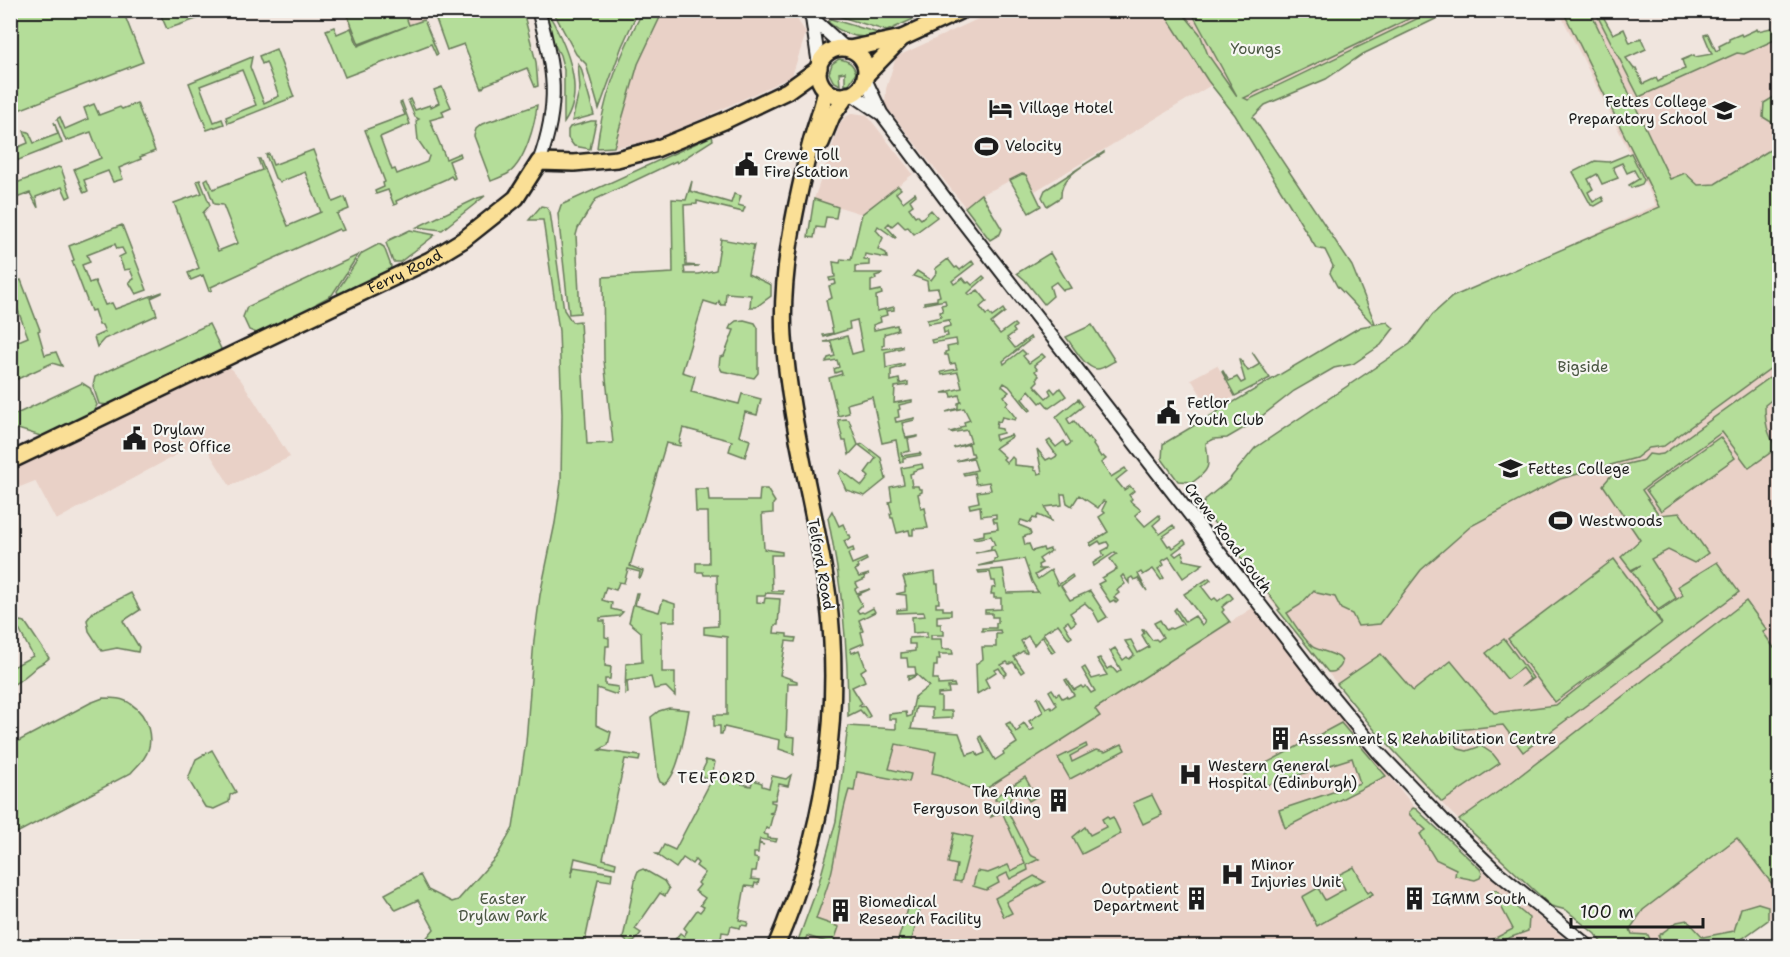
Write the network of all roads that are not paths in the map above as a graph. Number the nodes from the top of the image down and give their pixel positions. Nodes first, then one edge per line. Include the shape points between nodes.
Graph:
1 (538, 10) edge
2 (962, 10) edge
3 (810, 14) edge
4 (902, 38) junction
5 (847, 49) junction
6 (819, 66) junction
7 (865, 77) junction
8 (824, 88) junction
9 (787, 91) junction
10 (849, 94) junction
11 (881, 113) junction
12 (539, 162) junction
13 (804, 178) junction
14 (10, 461) edge
15 (776, 946) edge
16 (1588, 946) edge

1 - 12 street via 554,90 550,127
2 - 4 main road
3 - 5 street
3 - 6 street
4 - 5 main road
4 - 7 main road
5 - 6 main road via 829,52
5 - 7 main road via 862,59
6 - 8 main road
6 - 9 main road
7 - 10 main road via 860,88
7 - 11 street, Crewe Road South
8 - 9 main road
8 - 10 main road via 836,95
8 - 13 main road, Telford Road via 822,112
9 - 12 main road via 656,149 617,159
10 - 11 street, Crewe Road South
10 - 13 main road, Telford Road via 832,116
11 - 16 street, Crewe Road South via 1276,627 1378,752 1497,872
12 - 14 main road, Ferry Road via 516,198 464,240 430,260
13 - 15 main road, Telford Road via 791,231 784,337 828,598 834,696 813,842 796,899

